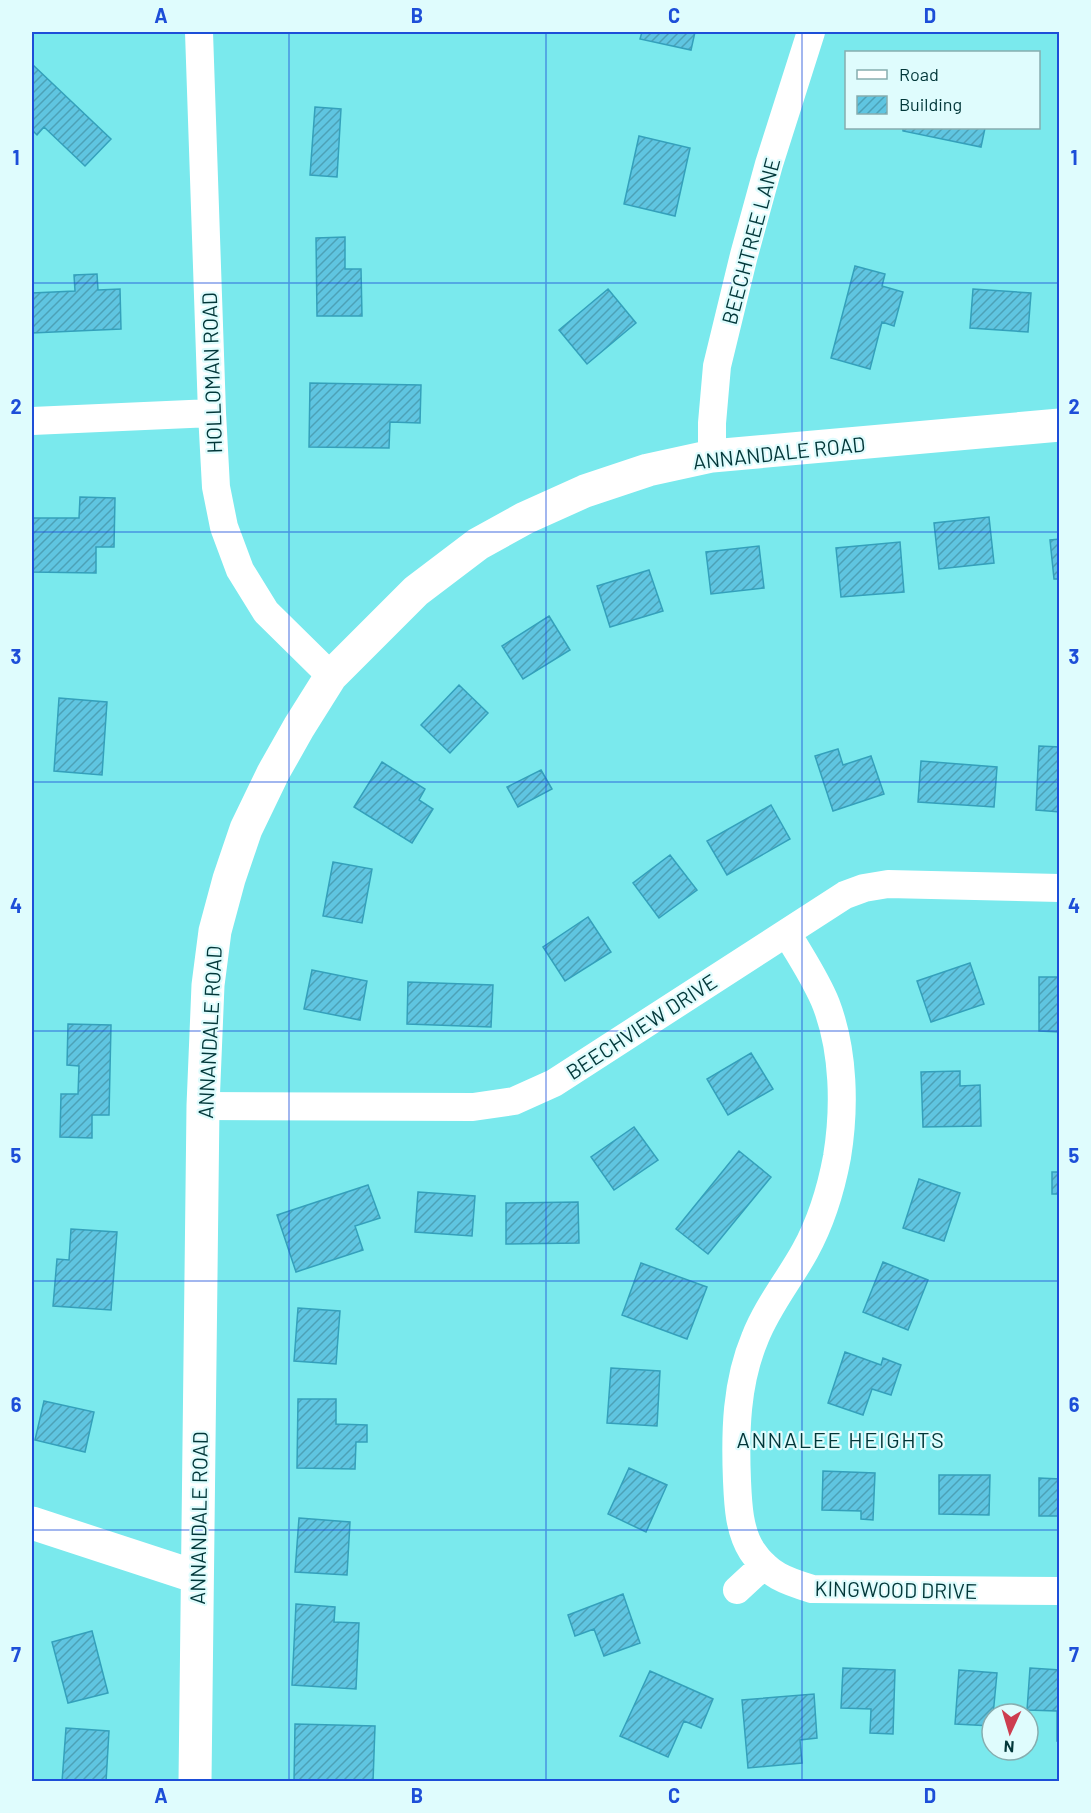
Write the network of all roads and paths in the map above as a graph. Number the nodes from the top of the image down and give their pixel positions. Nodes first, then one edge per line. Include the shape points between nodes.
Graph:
1 (199, 32) edge
2 (811, 32) edge
3 (212, 413) junction
4 (32, 421) edge
5 (1059, 425) edge
6 (712, 456) junction
7 (331, 676) junction
8 (1059, 888) edge
9 (787, 933) junction
10 (203, 1106) junction
11 (32, 1523) edge
12 (764, 1565) junction
13 (198, 1577) junction
14 (737, 1590) dead end
15 (1059, 1592) edge
16 (195, 1782) edge

1 - 3 street, HOLLOMAN ROAD
2 - 6 street, BEECHTREE LANE via 769,165 717,366
3 - 4 street
3 - 7 street, HOLLOMAN ROAD via 216,487 224,527 240,570 266,612
5 - 6 main road, ANNANDALE ROAD
6 - 7 main road, ANNANDALE ROAD via 648,470 585,491 478,544 416,591
7 - 10 main road, ANNANDALE ROAD via 273,773 246,829 229,879 215,931 208,985
8 - 9 street, BEECHVIEW DRIVE via 888,884 845,895
9 - 10 street, BEECHVIEW DRIVE via 554,1083 514,1101 473,1107
9 - 12 street, KINGWOOD DRIVE via 827,1006 839,1062 842,1113 826,1203 806,1249 755,1337 744,1368 736,1419 738,1500 743,1530
10 - 13 main road, ANNANDALE ROAD
11 - 13 main road
12 - 14 street
12 - 15 street, KINGWOOD DRIVE via 785,1581 812,1589
13 - 16 main road, ANNANDALE ROAD

